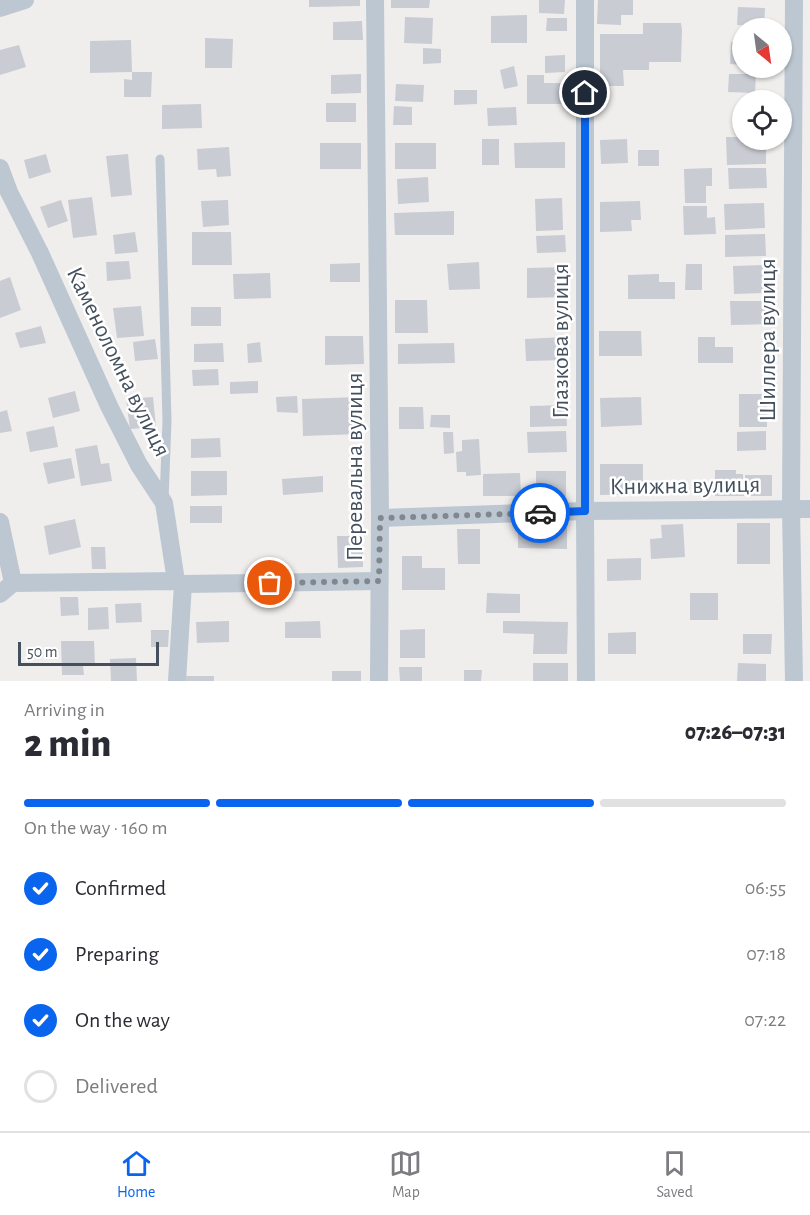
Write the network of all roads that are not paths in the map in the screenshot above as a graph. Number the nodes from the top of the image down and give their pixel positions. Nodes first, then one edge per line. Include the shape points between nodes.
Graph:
1 (25, 0) edge
2 (375, 0) edge
3 (585, 0) edge
4 (794, 0) edge
5 (0, 8) edge
6 (160, 159) dead end
7 (0, 168) edge
8 (164, 503) junction
9 (791, 508) junction
10 (810, 508) edge
11 (585, 511) junction
12 (380, 518) junction
13 (0, 522) edge
14 (379, 581) junction
15 (180, 583) junction
16 (6, 589) edge
17 (177, 681) edge
18 (379, 681) edge
19 (586, 681) edge
20 (794, 681) edge

1 - 5 street
2 - 12 street, Перевальна вулиця
3 - 11 street, Глазкова вулиця
4 - 9 street, Шиллера вулиця
6 - 8 lane via 167,421
7 - 8 street, Каменоломна вулиця via 109,406 139,465
8 - 15 street, Каменоломна вулиця
9 - 10 street, Книжна вулиця
9 - 11 street, Книжна вулиця
9 - 20 street, Шиллера вулиця
11 - 12 street, Книжна вулиця
11 - 19 street, Глазкова вулиця
12 - 14 street, Перевальна вулиця
13 - 16 street
14 - 15 street
14 - 18 street, Перевальна вулиця
15 - 16 street
15 - 17 street, Каменоломна вулиця

